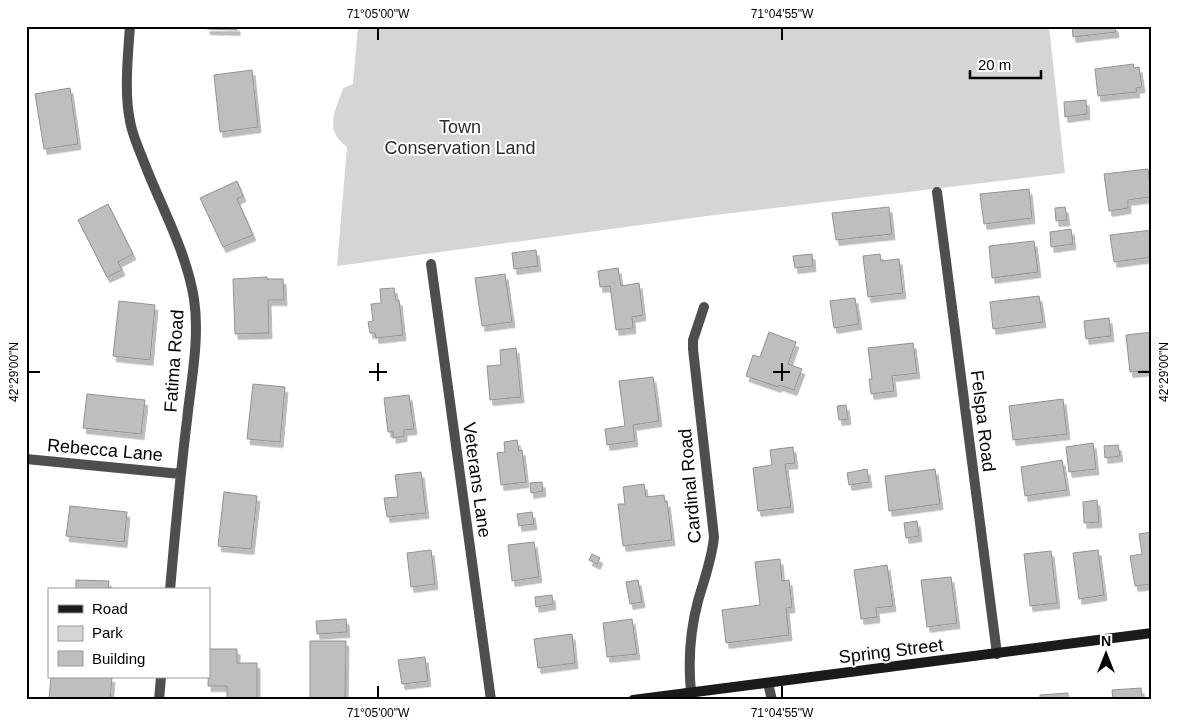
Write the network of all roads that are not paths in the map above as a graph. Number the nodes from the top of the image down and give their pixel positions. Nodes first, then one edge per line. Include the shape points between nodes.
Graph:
1 (130, 26) edge
2 (937, 192) dead end
3 (431, 264) dead end
4 (704, 307) dead end
5 (26, 459) edge
6 (181, 474) junction
7 (170, 588) edge
8 (1152, 633) edge
9 (997, 654) junction
10 (161, 678) edge
11 (768, 683) junction
12 (691, 692) junction
13 (159, 700) edge
14 (492, 700) edge
15 (633, 700) edge
16 (772, 700) edge

1 - 6 street, Fatima Road via 130,121 152,186 188,273 194,301 194,358
2 - 9 street, Felspa Road
3 - 14 street, Veterans Lane
4 - 12 street, Cardinal Road via 693,349 714,537 688,658
5 - 6 street, Rebecca Lane
6 - 7 street, Fatima Road
8 - 9 main road, Spring Street
9 - 11 main road, Spring Street
10 - 13 street
11 - 12 main road, Spring Street
11 - 16 street
12 - 15 main road, Spring Street

